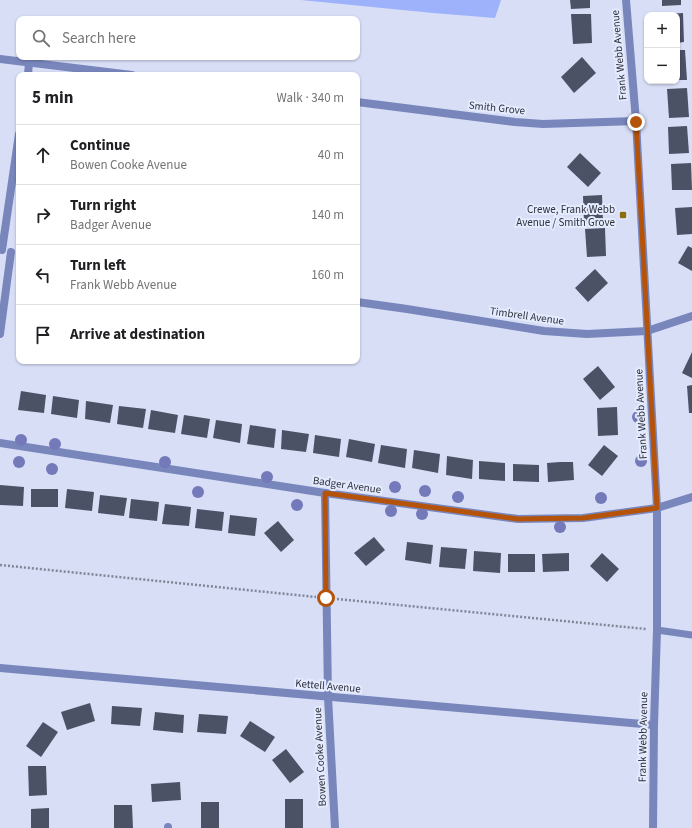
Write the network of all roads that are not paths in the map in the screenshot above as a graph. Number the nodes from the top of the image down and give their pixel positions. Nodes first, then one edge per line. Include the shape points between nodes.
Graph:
1 (626, 0) edge
2 (0, 59) edge
3 (29, 62) junction
4 (28, 72) edge
5 (108, 72) edge
6 (360, 102) edge
7 (636, 122) junction
8 (16, 166) edge
9 (8, 251) edge
10 (360, 302) edge
11 (692, 316) edge
12 (647, 331) junction
13 (0, 334) edge
14 (0, 443) edge
15 (325, 493) junction
16 (692, 498) edge
17 (657, 508) junction
18 (658, 630) junction
19 (692, 635) edge
20 (0, 668) edge
21 (328, 697) junction
22 (654, 725) junction
23 (335, 828) edge
24 (653, 828) edge

1 - 7 street, Frank Webb Avenue
2 - 3 street
3 - 4 street
3 - 5 street
6 - 7 street, Smith Grove via 515,122
7 - 12 street, Frank Webb Avenue
8 - 9 street
9 - 13 street
10 - 12 street, Timbrell Avenue via 544,331 587,334
11 - 12 street, Timbrell Avenue
12 - 17 street, Frank Webb Avenue
14 - 15 street, Badger Avenue
15 - 17 street, Badger Avenue via 518,519 583,518
15 - 21 street, Bowen Cooke Avenue
16 - 17 street, Badger Avenue
17 - 18 street, Frank Webb Avenue
18 - 19 lane
18 - 22 street, Frank Webb Avenue
20 - 21 street, Kettell Avenue
21 - 22 street, Kettell Avenue
21 - 23 street, Bowen Cooke Avenue
22 - 24 street, Frank Webb Avenue

